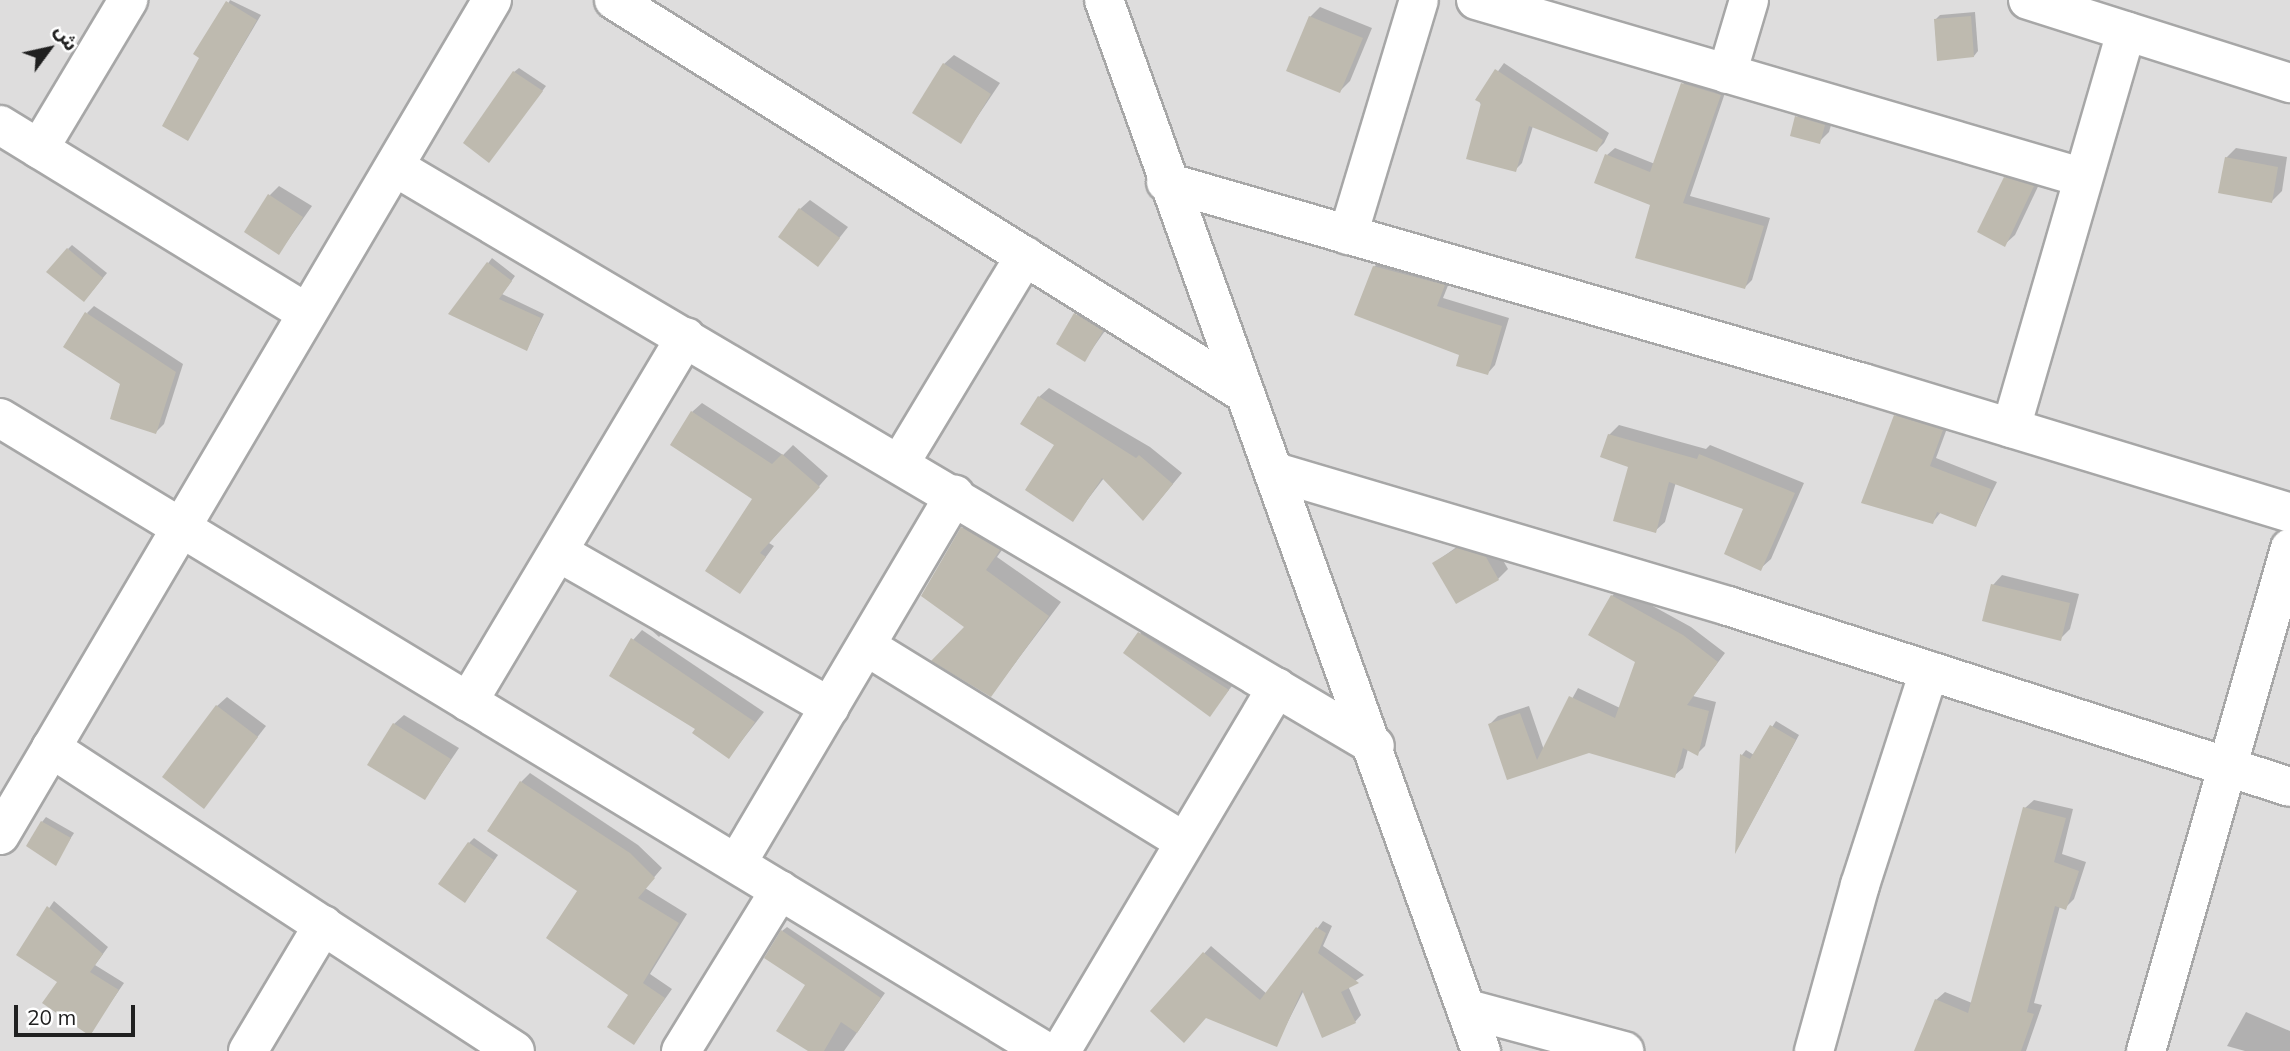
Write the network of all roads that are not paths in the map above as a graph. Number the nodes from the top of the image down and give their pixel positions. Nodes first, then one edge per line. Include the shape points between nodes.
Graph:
1 (128, 0) edge
2 (492, 0) edge
3 (614, 0) edge
4 (1104, 0) edge
5 (1419, 0) edge
6 (1476, 0) edge
7 (1749, 0) edge
8 (2028, 0) edge
9 (2126, 31) junction
10 (1727, 74) junction
11 (2290, 83) edge
12 (0, 125) edge
13 (39, 149) junction
14 (395, 167) junction
15 (2081, 177) junction
16 (1166, 182) junction
17 (1348, 234) junction
18 (1025, 256) junction
19 (307, 313) junction
20 (686, 337) junction
21 (1244, 393) junction
22 (0, 418) edge
23 (2011, 428) junction
24 (900, 463) junction
25 (1276, 472) junction
26 (955, 495) junction
27 (2290, 513) edge
28 (180, 527) junction
29 (2290, 548) edge
30 (558, 552) junction
31 (866, 646) junction
32 (1929, 671) junction
33 (1278, 687) junction
34 (468, 702) junction
35 (830, 706) junction
36 (1375, 746) junction
37 (51, 748) junction
38 (2225, 769) junction
39 (2290, 788) edge
40 (0, 835) edge
41 (1184, 841) junction
42 (737, 863) junction
43 (780, 890) junction
44 (323, 925) junction
45 (1468, 1009) junction
46 (248, 1051) edge
47 (515, 1051) edge
48 (681, 1051) edge
49 (1045, 1051) edge
50 (1061, 1051) edge
51 (1481, 1051) edge
52 (1624, 1051) edge
53 (1814, 1051) edge
54 (2146, 1051) edge

1 - 13 street
2 - 14 street
3 - 18 street
4 - 16 street
5 - 17 street
6 - 10 street
7 - 10 street
8 - 9 street
9 - 11 street
9 - 15 street
10 - 15 street
12 - 13 street
13 - 19 street
14 - 19 street
14 - 20 street
15 - 23 street
16 - 17 street
16 - 21 street
17 - 23 street
18 - 21 street
18 - 24 street
19 - 28 street
20 - 24 street
20 - 30 street
21 - 25 street
22 - 28 street
23 - 27 street
24 - 26 street
25 - 32 street via 1541,548
25 - 36 street
26 - 31 street
26 - 33 street
28 - 34 street
28 - 37 street
29 - 38 street
30 - 34 street
30 - 35 street
31 - 35 street
31 - 41 street
32 - 38 street
32 - 53 street via 1860,885
33 - 36 street
33 - 41 street
34 - 42 street
35 - 42 street
36 - 45 street
37 - 40 street
37 - 44 street
38 - 39 street
38 - 54 street
41 - 50 street
42 - 43 street
43 - 48 street
43 - 49 street
44 - 46 street
44 - 47 street
45 - 51 street
45 - 52 street

